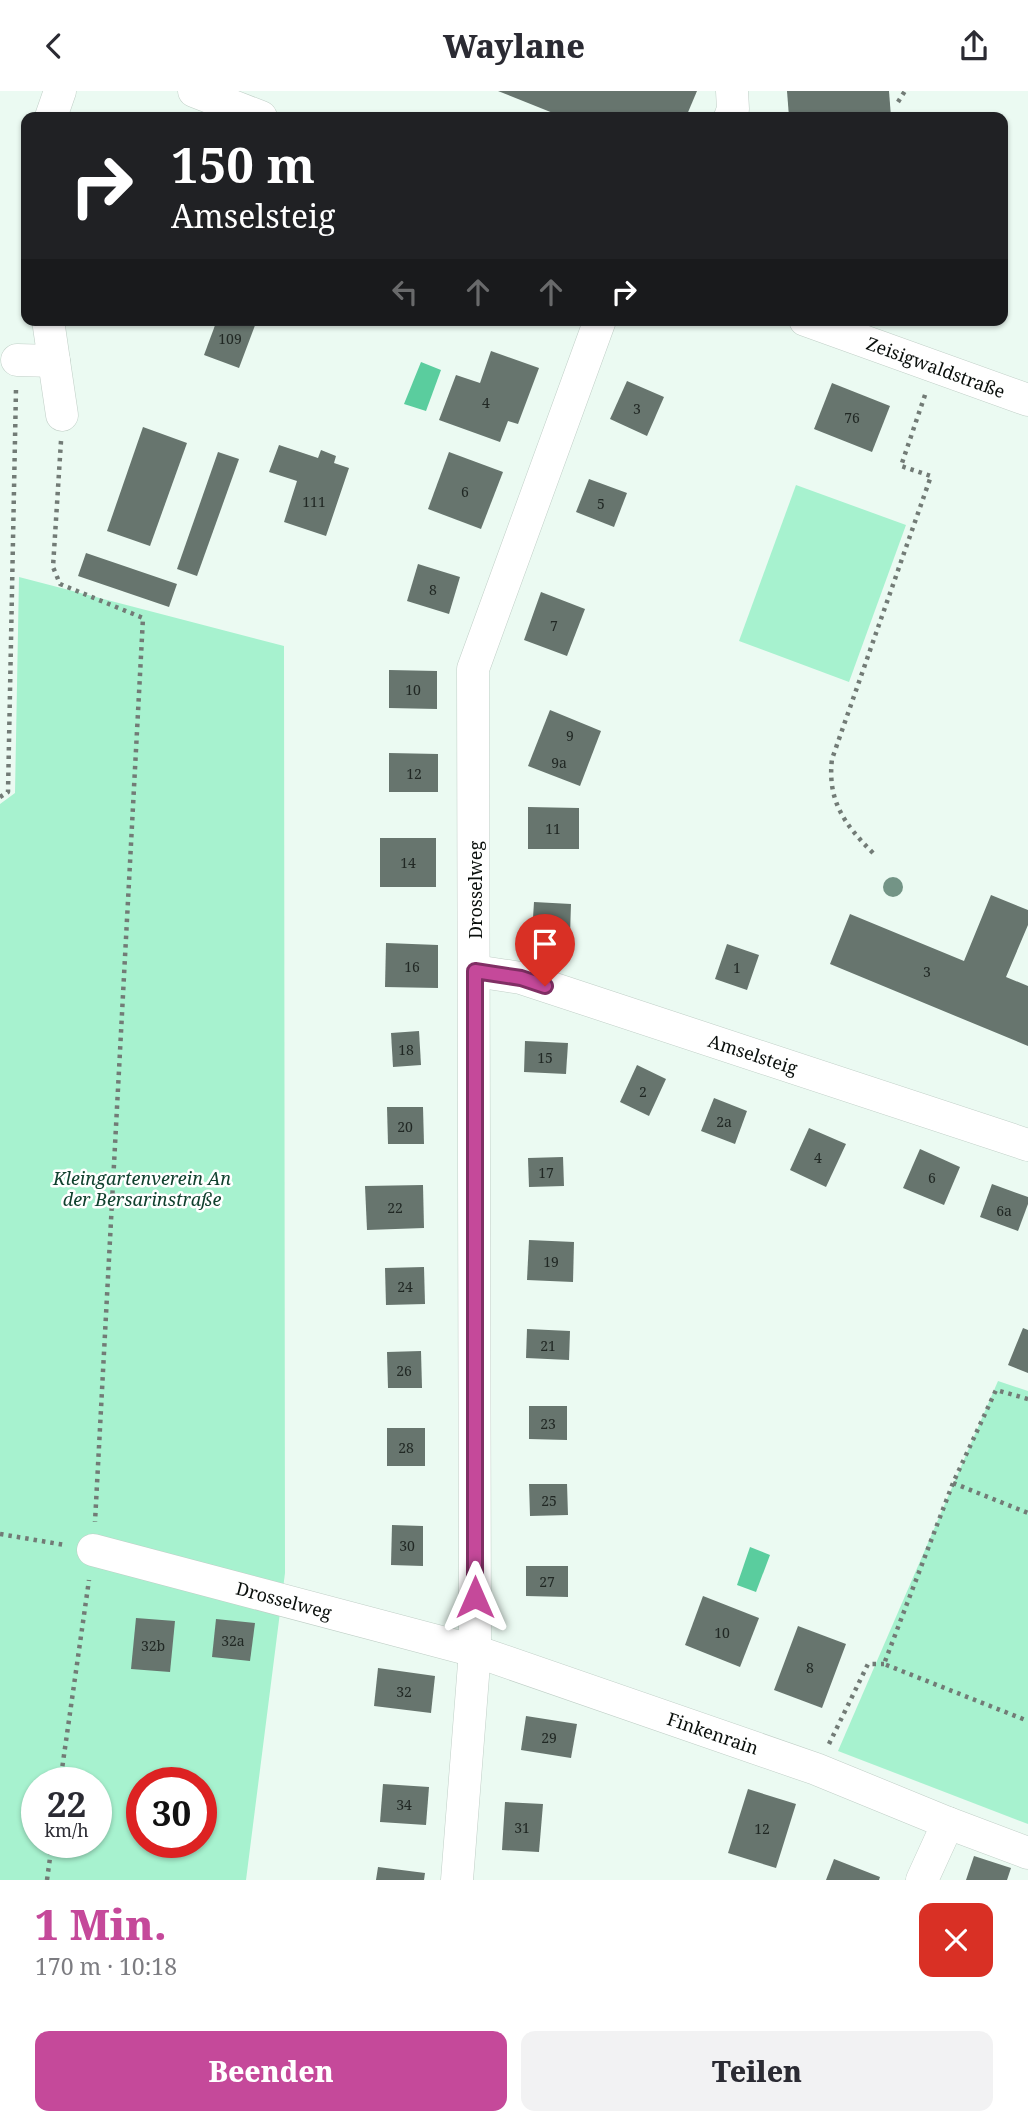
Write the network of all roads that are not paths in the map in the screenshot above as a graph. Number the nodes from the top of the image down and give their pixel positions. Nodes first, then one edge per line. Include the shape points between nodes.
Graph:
1 (60, 91) edge
2 (194, 91) edge
3 (732, 91) edge
4 (53, 112) edge
5 (248, 112) edge
6 (732, 112) edge
7 (49, 326) edge
8 (598, 326) edge
9 (821, 326) edge
10 (17, 360) road end
11 (54, 361) junction
12 (1028, 400) edge
13 (62, 415) road end
14 (475, 971) junction
15 (1028, 1145) edge
16 (93, 1550) road end
17 (475, 1651) junction
18 (948, 1823) junction
19 (1028, 1853) edge
20 (457, 1880) edge
21 (922, 1880) edge

1 - 4 street
2 - 5 street
3 - 6 street
7 - 11 street
8 - 14 street, Drosselweg via 473,669
9 - 12 street, Zeisigwaldstraße
10 - 11 street
11 - 13 street
14 - 15 street, Amselsteig via 521,978
14 - 17 street, Drosselweg
16 - 17 street, Drosselweg
17 - 18 street, Finkenrain via 816,1769
17 - 20 street, Drosselweg
18 - 19 street, Finkenrain
18 - 21 street

